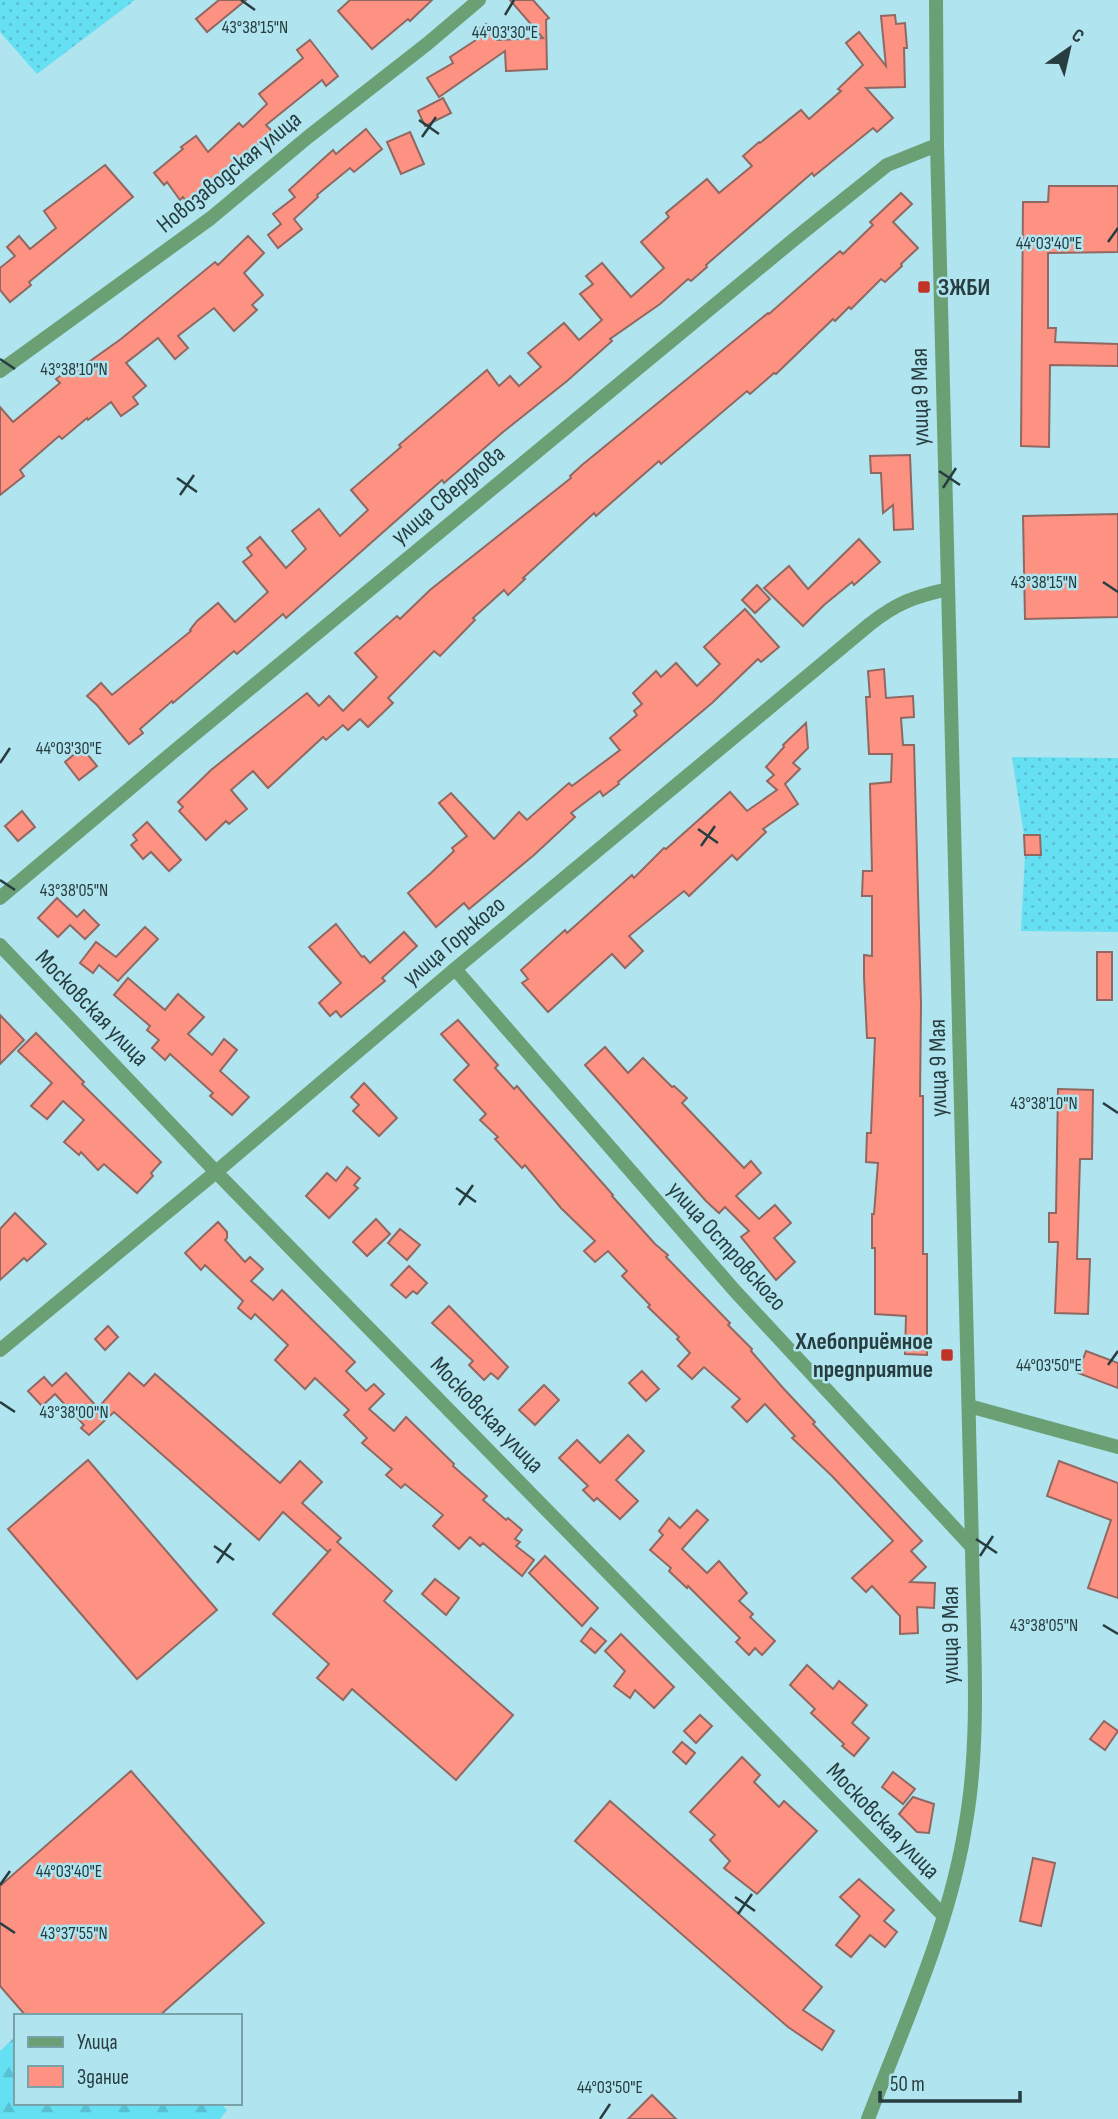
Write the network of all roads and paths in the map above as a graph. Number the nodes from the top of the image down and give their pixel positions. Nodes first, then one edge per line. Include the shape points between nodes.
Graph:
1 (480, 0) edge
2 (936, 0) edge
3 (937, 145) junction
4 (0, 370) edge
5 (948, 589) junction
6 (0, 898) edge
7 (0, 945) edge
8 (455, 969) junction
9 (216, 1172) junction
10 (0, 1350) edge
11 (969, 1406) junction
12 (1118, 1447) edge
13 (972, 1547) junction
14 (943, 1915) junction
15 (868, 2119) edge

1 - 4 street, Новозаводская улица via 211,218
2 - 3 street, улица 9 Мая
3 - 5 street, улица 9 Мая
3 - 6 street, улица Свердлова via 887,165 807,229
5 - 8 street, улица Горького via 913,597 870,624
5 - 11 street, улица 9 Мая
7 - 9 street, Московская улица
8 - 9 street, улица Горького
8 - 13 street, улица Островского via 735,1291
9 - 10 street, улица Горького
9 - 14 street, Московская улица
11 - 12 street
11 - 13 street, улица 9 Мая
13 - 14 street, улица 9 Мая via 974,1761 967,1822
14 - 15 street, улица 9 Мая

